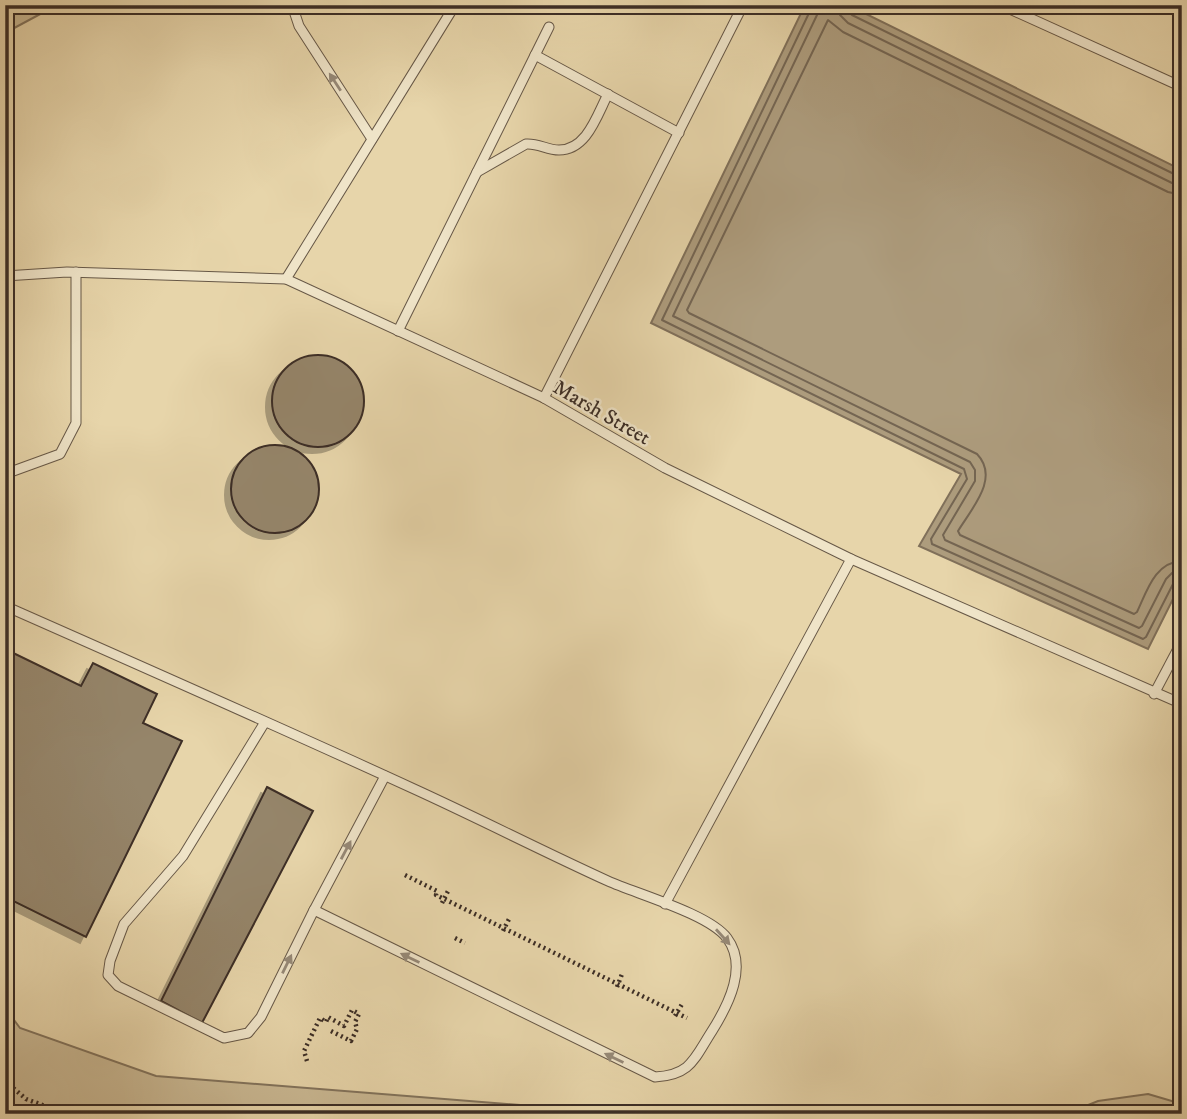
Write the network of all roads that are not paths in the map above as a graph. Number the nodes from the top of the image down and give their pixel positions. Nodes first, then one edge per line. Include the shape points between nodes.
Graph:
1 (292, 5) edge
2 (455, 5) edge
3 (743, 5) edge
4 (1001, 5) edge
5 (549, 27) dead end
6 (536, 55) junction
7 (1182, 87) edge
8 (608, 94) junction
9 (679, 133) junction
10 (372, 139) junction
11 (477, 172) junction
12 (76, 272) junction
13 (5, 276) edge
14 (286, 279) junction
15 (398, 331) junction
16 (544, 398) junction
17 (5, 474) edge
18 (851, 559) junction
19 (5, 606) edge
20 (1182, 641) edge
21 (1154, 694) junction
22 (1182, 704) edge
23 (265, 722) junction
24 (385, 776) junction
25 (665, 904) junction
26 (314, 910) junction

10 -> 1 lane via 299,26
2 - 10 lane
3 - 9 lane
4 - 7 lane
5 - 6 lane
6 - 8 lane
6 - 11 lane
8 - 9 lane
8 - 11 lane via 587,134 571,148 526,144
9 - 16 lane
10 - 14 lane
11 - 15 lane
12 - 13 lane, Marsh Street
12 - 14 lane, Marsh Street
12 - 17 lane via 76,423 60,454
14 - 15 lane, Marsh Street
15 - 16 lane, Marsh Street
16 - 18 lane, Marsh Street via 665,468
18 - 21 lane, Marsh Street
18 - 25 lane
19 - 23 lane
20 - 21 lane
21 - 22 lane, Marsh Street
23 - 24 lane
23 -> 26 lane via 183,856 124,924 108,975 118,986 224,1038 248,1033 261,1017
24 - 25 lane
26 -> 24 lane
25 -> 26 lane via 705,921 726,936 735,954 737,975 717,1023 684,1072 655,1077

